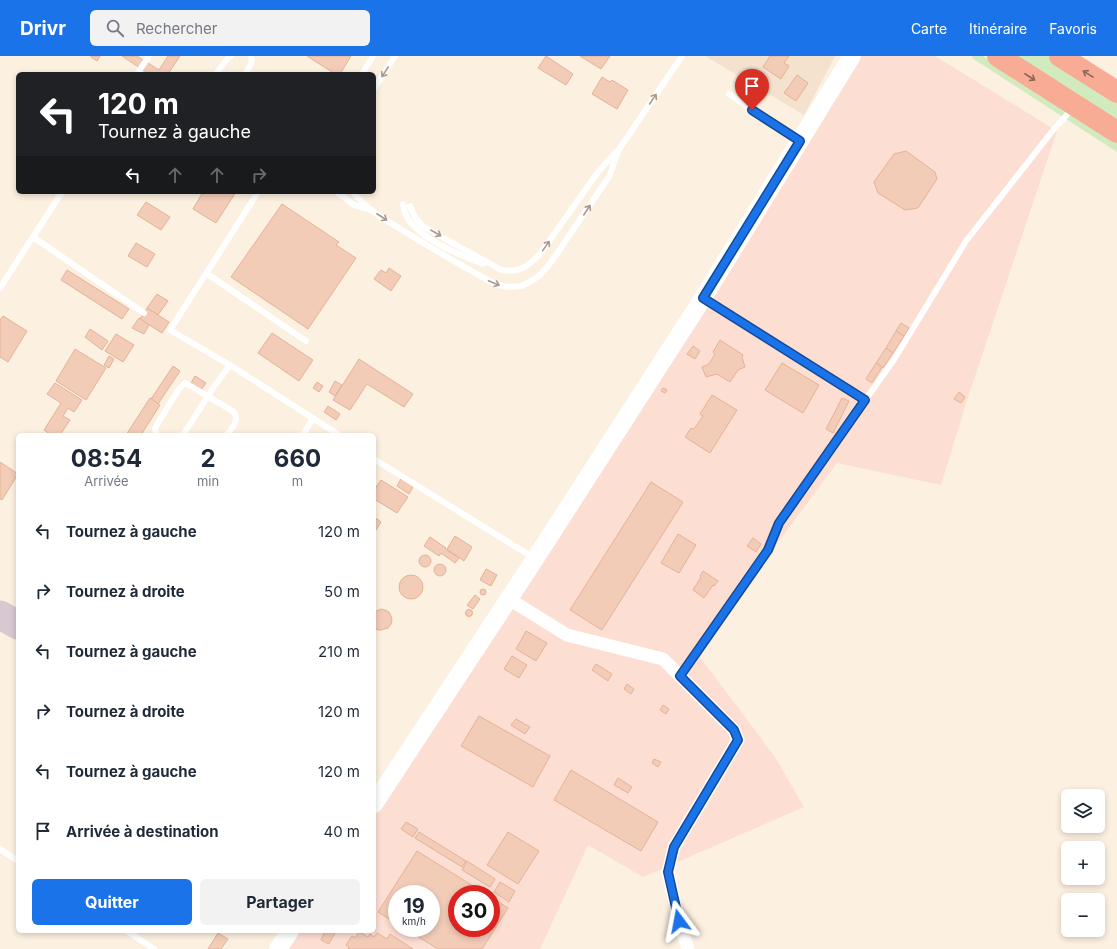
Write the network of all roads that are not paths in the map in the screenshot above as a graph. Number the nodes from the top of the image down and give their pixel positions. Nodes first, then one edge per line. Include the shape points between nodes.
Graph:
1 (149, 56) edge
2 (231, 56) edge
3 (251, 56) edge
4 (373, 56) edge
5 (395, 56) edge
6 (682, 56) edge
7 (852, 56) edge
8 (998, 56) edge
9 (1060, 56) edge
10 (138, 72) edge
11 (217, 72) edge
12 (246, 72) edge
13 (363, 72) edge
14 (376, 86) edge
15 (1117, 92) edge
16 (729, 94) dead end
17 (1075, 106) junction
18 (1117, 132) edge
19 (800, 141) junction
20 (618, 151) junction
21 (61, 194) edge
22 (257, 194) edge
23 (340, 194) edge
24 (355, 194) edge
25 (403, 204) dead end
26 (410, 206) dead end
27 (370, 210) junction
28 (33, 237) junction
29 (501, 270) junction
30 (206, 273) junction
31 (0, 288) edge
32 (703, 298) junction
33 (144, 313) dead end
34 (306, 341) dead end
35 (230, 365) junction
36 (208, 396) junction
37 (865, 400) junction
38 (313, 418) junction
39 (156, 433) edge
40 (184, 433) edge
41 (228, 433) edge
42 (304, 433) edge
43 (336, 433) edge
44 (376, 460) edge
45 (535, 559) junction
46 (509, 599) junction
47 (680, 676) junction
48 (376, 801) edge
49 (0, 849) edge
50 (16, 859) edge
51 (129, 933) edge
52 (289, 933) edge
53 (154, 949) edge
54 (278, 949) edge
55 (688, 949) edge

1 - 10 lane
2 - 11 lane
3 - 12 lane via 251,65
4 - 13 lane
5 -> 14 lane
20 -> 6 lane
7 - 19 street
8 -> 17 highway
15 -> 9 highway
16 - 19 lane
17 - 18 highway
17 - 37 lane via 966,241 895,358
19 - 32 street
27 -> 20 lane via 418,241 495,284 507,287 520,286 540,275 552,261 610,175
29 -> 20 lane via 511,272 521,269 540,254 598,172
21 - 28 lane
22 - 30 lane
23 - 27 lane via 354,205
24 - 27 lane
25 - 29 lane via 407,218 426,236 460,255
26 -> 29 lane via 414,216 424,227
28 - 31 lane
28 - 33 lane
30 - 34 lane
30 - 35 lane via 168,328
32 - 37 lane
32 - 45 street
35 - 36 lane
35 - 38 lane
36 - 39 lane via 185,384 179,389 155,428
36 - 40 lane
36 - 41 lane via 236,415
37 - 47 lane via 779,523 768,550
38 - 42 lane
38 - 43 lane
44 - 45 lane
45 - 46 street
46 - 47 street via 567,636 663,659
46 - 48 street
47 - 55 street via 734,730 738,740 674,847 668,872
49 - 50 lane
51 - 53 lane
52 - 54 street

